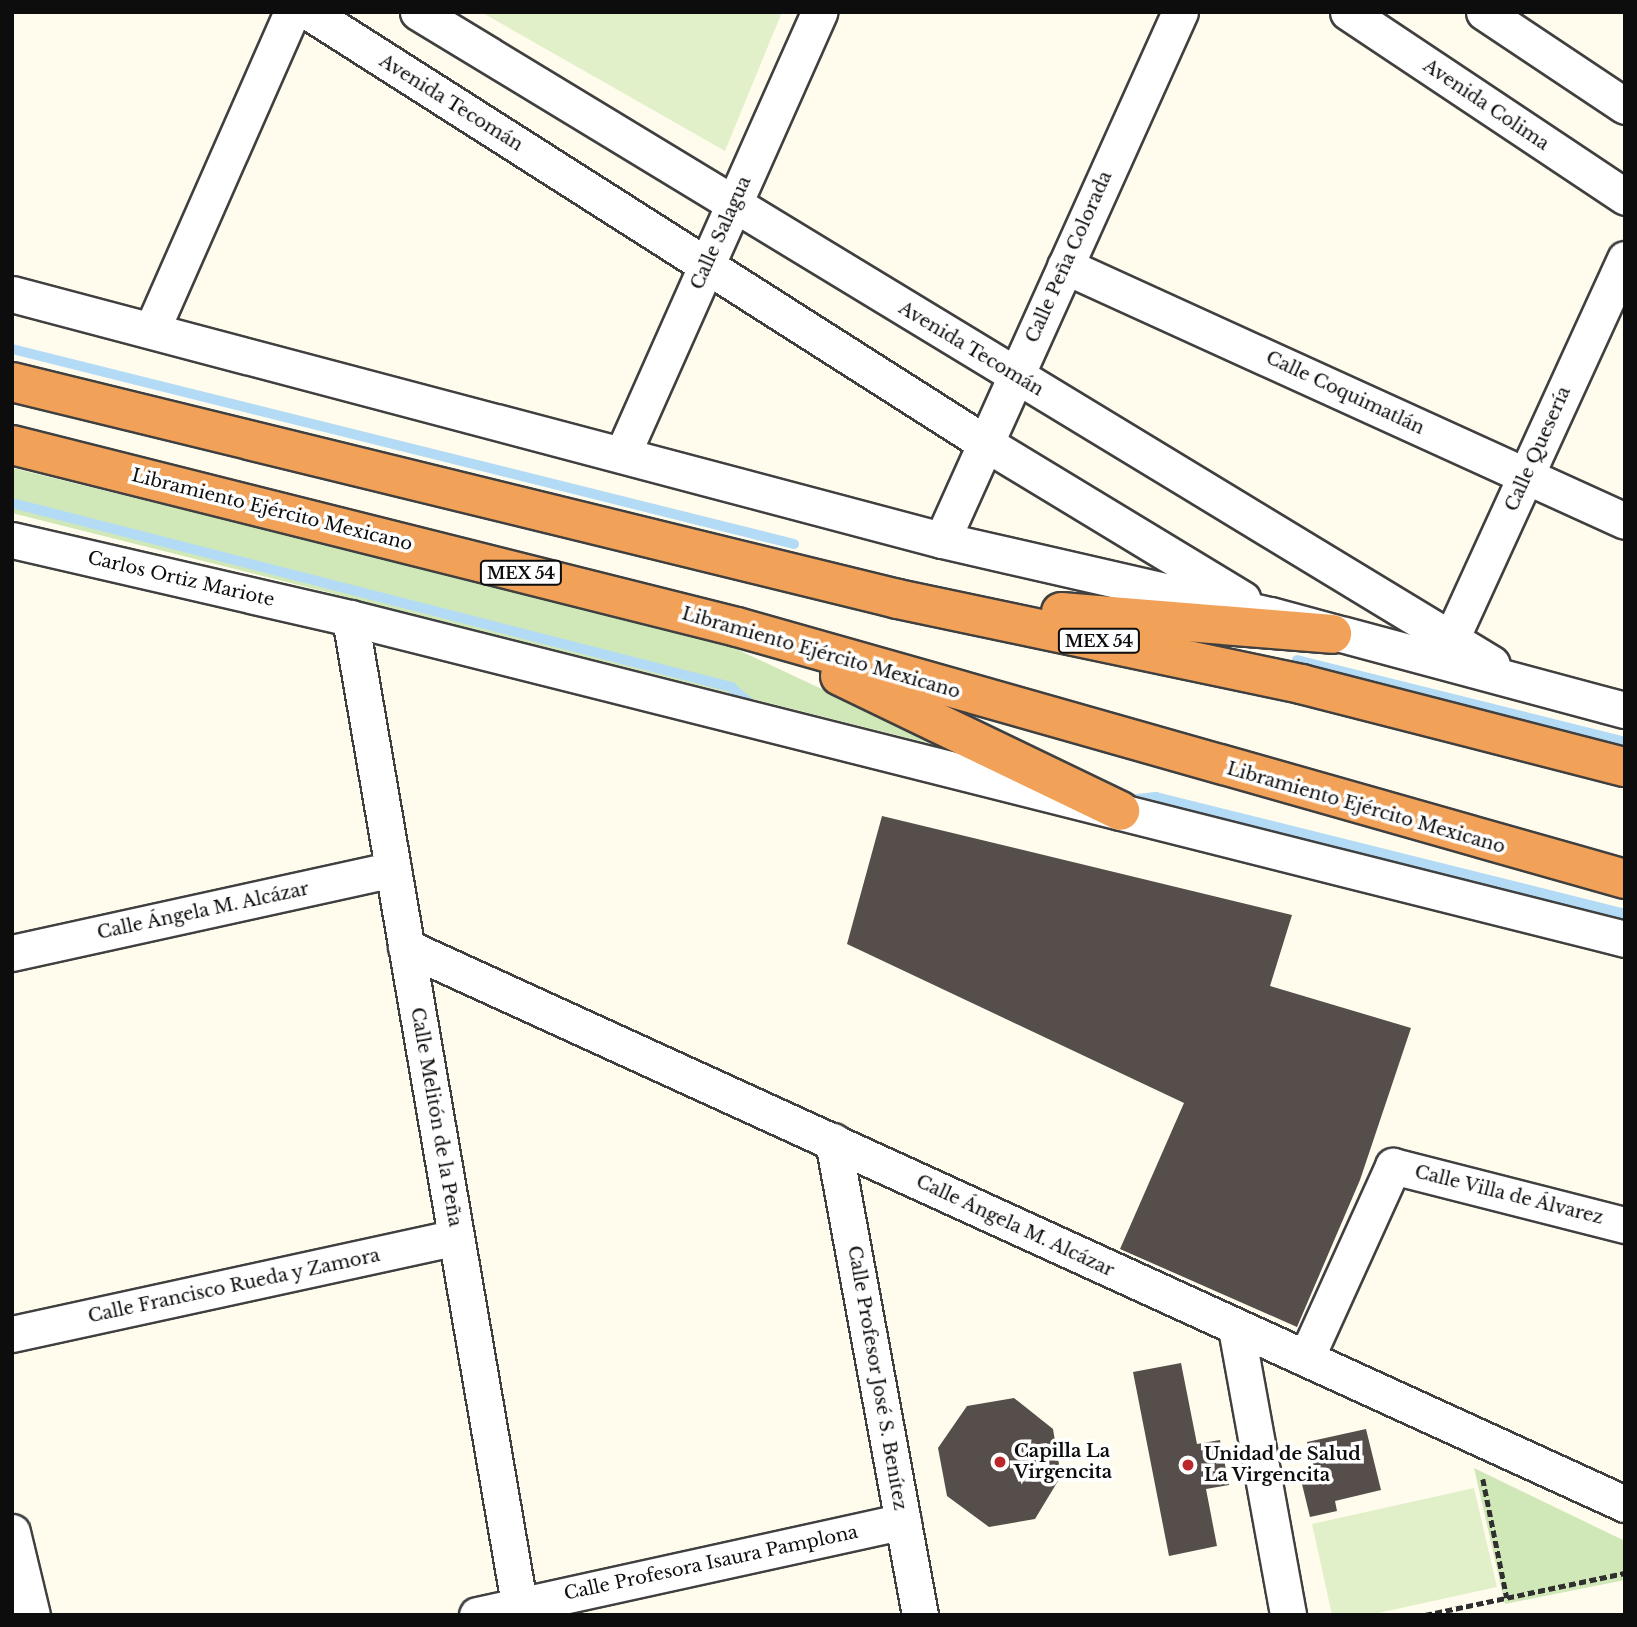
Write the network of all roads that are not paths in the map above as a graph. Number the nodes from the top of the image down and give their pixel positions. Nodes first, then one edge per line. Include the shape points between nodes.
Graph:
1 (292, 12) edge
2 (309, 12) edge
3 (418, 12) edge
4 (819, 12) edge
5 (1180, 12) edge
6 (1348, 12) edge
7 (1484, 12) edge
8 (1625, 106) edge
9 (1625, 197) edge
10 (734, 204) junction
11 (1625, 259) edge
12 (707, 265) junction
13 (1065, 266) junction
14 (12, 294) edge
15 (153, 327) junction
16 (1015, 375) junction
17 (12, 382) edge
18 (985, 443) junction
19 (12, 445) edge
20 (623, 453) junction
21 (1526, 476) junction
22 (1625, 521) edge
23 (12, 540) edge
24 (942, 540) junction
25 (898, 599) junction
26 (1270, 615) junction
27 (350, 618) junction
28 (737, 627) junction
29 (1332, 634) junction
30 (1451, 639) junction
31 (1525, 685) junction
32 (1625, 710) edge
33 (1625, 767) edge
34 (1120, 811) junction
35 (393, 869) junction
36 (1625, 879) edge
37 (1625, 939) edge
38 (407, 947) junction
39 (12, 954) edge
40 (833, 1141) junction
41 (1625, 1225) edge
42 (456, 1237) junction
43 (1236, 1328) junction
44 (12, 1334) edge
45 (1306, 1358) junction
46 (1625, 1504) edge
47 (903, 1521) junction
48 (12, 1532) edge
49 (521, 1610) edge
50 (33, 1615) edge
51 (477, 1615) edge
52 (920, 1615) edge
53 (1288, 1615) edge

1 - 15 street
2 - 12 street, Avenida Tecomán
3 - 10 street, Avenida Tecomán
4 - 10 street, Calle Salagua
5 - 13 street, Calle Peña Colorada
6 - 9 street, Avenida Colima
7 - 8 street
10 - 12 street, Calle Salagua
10 - 16 street, Avenida Tecomán
11 - 21 street, Calle Quesería
12 - 18 street, Avenida Tecomán
12 - 20 street, Calle Salagua
13 - 16 street, Calle Peña Colorada
13 - 21 street, Calle Coquimatlán
14 - 15 street
15 - 20 street
16 - 18 street, Calle Peña Colorada
16 - 30 street, Avenida Tecomán
17 - 25 highway, MEX 54
18 - 24 street, Calle Peña Colorada
18 - 26 street, Avenida Tecomán
19 - 28 highway, Libramiento Ejército Mexicano / MEX 54
20 - 24 street
21 - 22 street, Calle Coquimatlán
21 - 30 street, Calle Quesería
23 - 27 street, Carlos Ortiz Mariote
24 - 26 street
25 - 29 highway
25 - 33 highway, MEX 54 via 1301,684
26 - 29 street
27 - 34 street
27 - 35 street, Calle Melitón de la Peña
28 - 34 highway
28 - 36 highway, Libramiento Ejército Mexicano / MEX 54
29 - 31 street
30 - 31 street, Avenida Tecomán
31 - 32 street
34 - 37 street
35 - 38 street, Calle Melitón de la Peña
35 - 39 street, Calle Ángela M. Alcázar
38 - 40 street, Calle Ángela M. Alcázar
38 - 42 street, Calle Melitón de la Peña
40 - 43 street, Calle Ángela M. Alcázar
40 - 47 street, Calle Profesor José S. Benítez
41 - 45 street, Calle Villa de Álvarez via 1393,1166
42 - 44 street, Calle Francisco Rueda y Zamora
42 - 49 street, Calle Melitón de la Peña
43 - 45 street, Calle Ángela M. Alcázar
43 - 53 street
45 - 46 street, Calle Ángela M. Alcázar
47 - 49 street, Calle Profesora Isaura Pamplona
47 - 52 street, Calle Profesor José S. Benítez
48 - 50 street
49 - 51 street, Calle Profesora Isaura Pamplona

